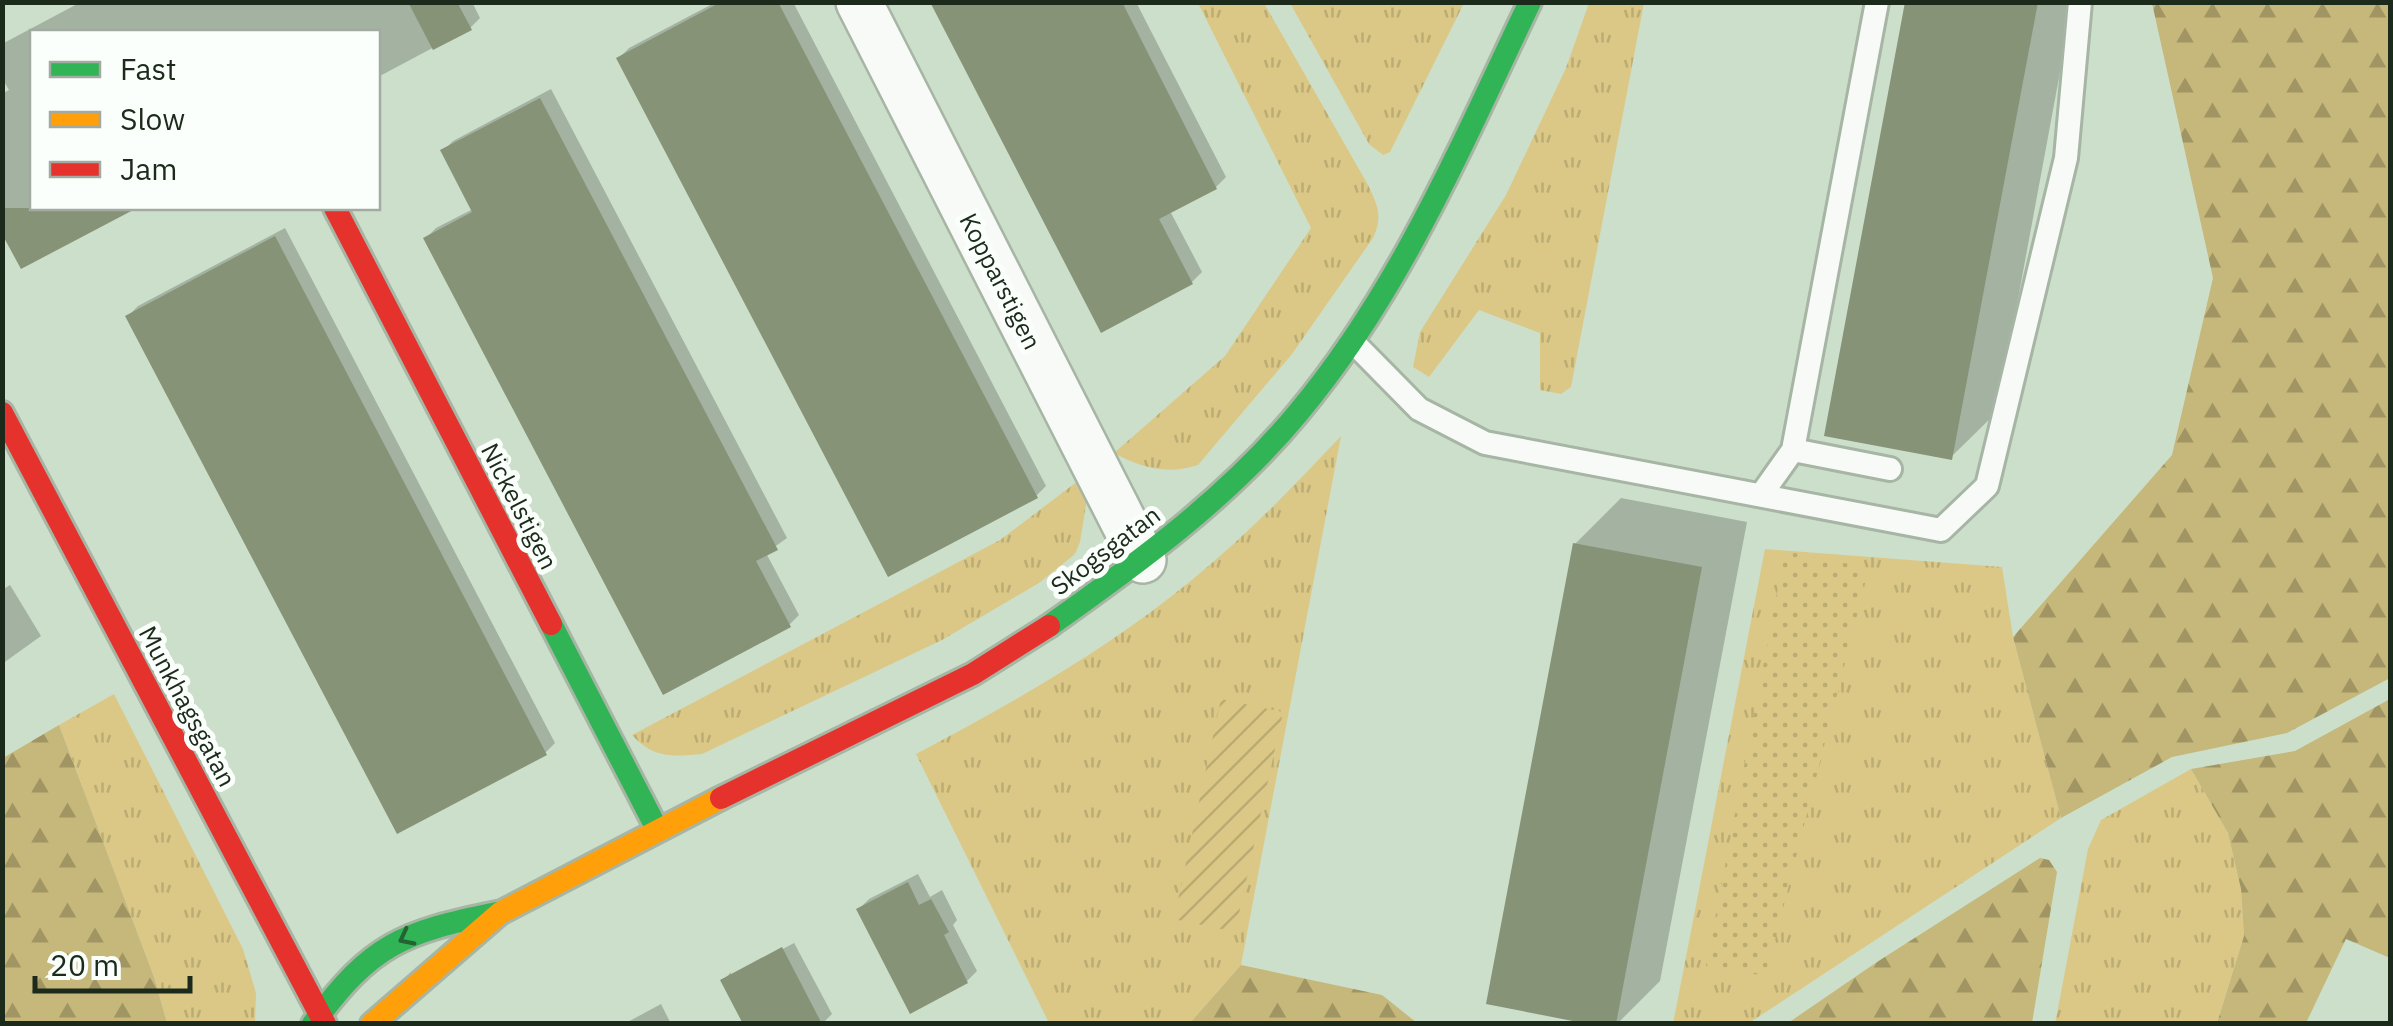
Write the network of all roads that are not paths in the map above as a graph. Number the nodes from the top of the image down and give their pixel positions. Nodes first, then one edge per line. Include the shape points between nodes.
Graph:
1 (859, 2) edge
2 (1530, 2) edge
3 (1877, 2) edge
4 (2080, 2) edge
5 (336, 210) edge
6 (1354, 342) junction
7 (2, 414) edge
8 (1793, 450) junction
9 (1890, 469) dead end
10 (1761, 496) junction
11 (1143, 560) junction
12 (657, 829) junction
13 (500, 912) junction
14 (319, 1020) edge
15 (372, 1024) edge

1 - 11 street, Kopparstigen
2 - 6 street, Skogsgatan via 1415,241
3 - 8 lane
4 - 10 lane via 2066,158 1987,486 1941,530
5 - 12 street, Nickelstigen
6 - 10 lane via 1419,410 1485,444
6 - 11 street, Skogsgatan via 1237,478
7 - 14 street, Munkhagsgatan
8 - 9 lane
8 - 10 lane
11 - 12 street, Skogsgatan via 973,674
12 - 13 street, Skogsgatan
13 -> 14 street, Skogsgatan via 427,928 394,943 338,987
13 - 15 street, Skogsgatan

